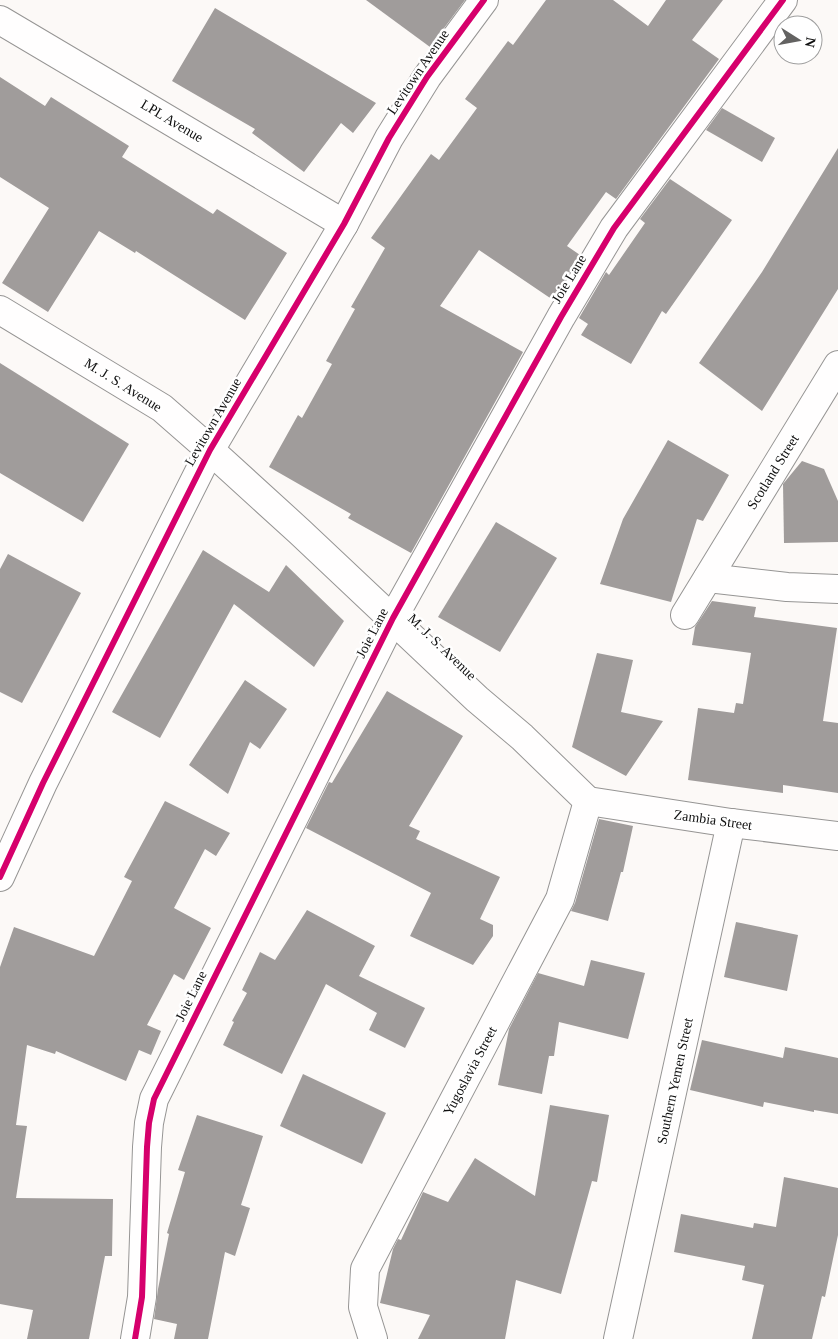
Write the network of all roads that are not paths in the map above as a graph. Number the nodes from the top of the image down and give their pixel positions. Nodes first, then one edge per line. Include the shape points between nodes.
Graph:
1 (484, 0) edge
2 (782, 0) edge
3 (0, 20) edge
4 (344, 224) junction
5 (0, 310) edge
6 (838, 366) edge
7 (210, 450) junction
8 (708, 578) junction
9 (838, 589) edge
10 (685, 615) dead end
11 (393, 618) junction
12 (588, 801) junction
13 (731, 823) junction
14 (838, 836) edge
15 (0, 877) edge
16 (135, 1339) edge
17 (373, 1339) edge
18 (618, 1339) edge

1 - 4 street, Levitown Avenue via 427,77 389,138
2 - 11 street, Joie Lane via 614,228
3 - 4 street, LPL Avenue
4 - 7 street, Levitown Avenue
5 - 7 street, M. J. S. Avenue via 162,408
6 - 8 street, Scotland Street
7 - 11 street, M. J. S. Avenue
7 - 15 street, Levitown Avenue via 43,783
8 - 9 street
8 - 10 street, Scotland Street
11 - 12 street, M. J. S. Avenue
11 - 16 street, Joie Lane via 154,1100 147,1147 142,1297
12 - 13 street, Zambia Street
12 - 17 street, Yugoslavia Street via 560,899 365,1269 363,1307
13 - 14 street, Zambia Street
13 - 18 street, Southern Yemen Street

